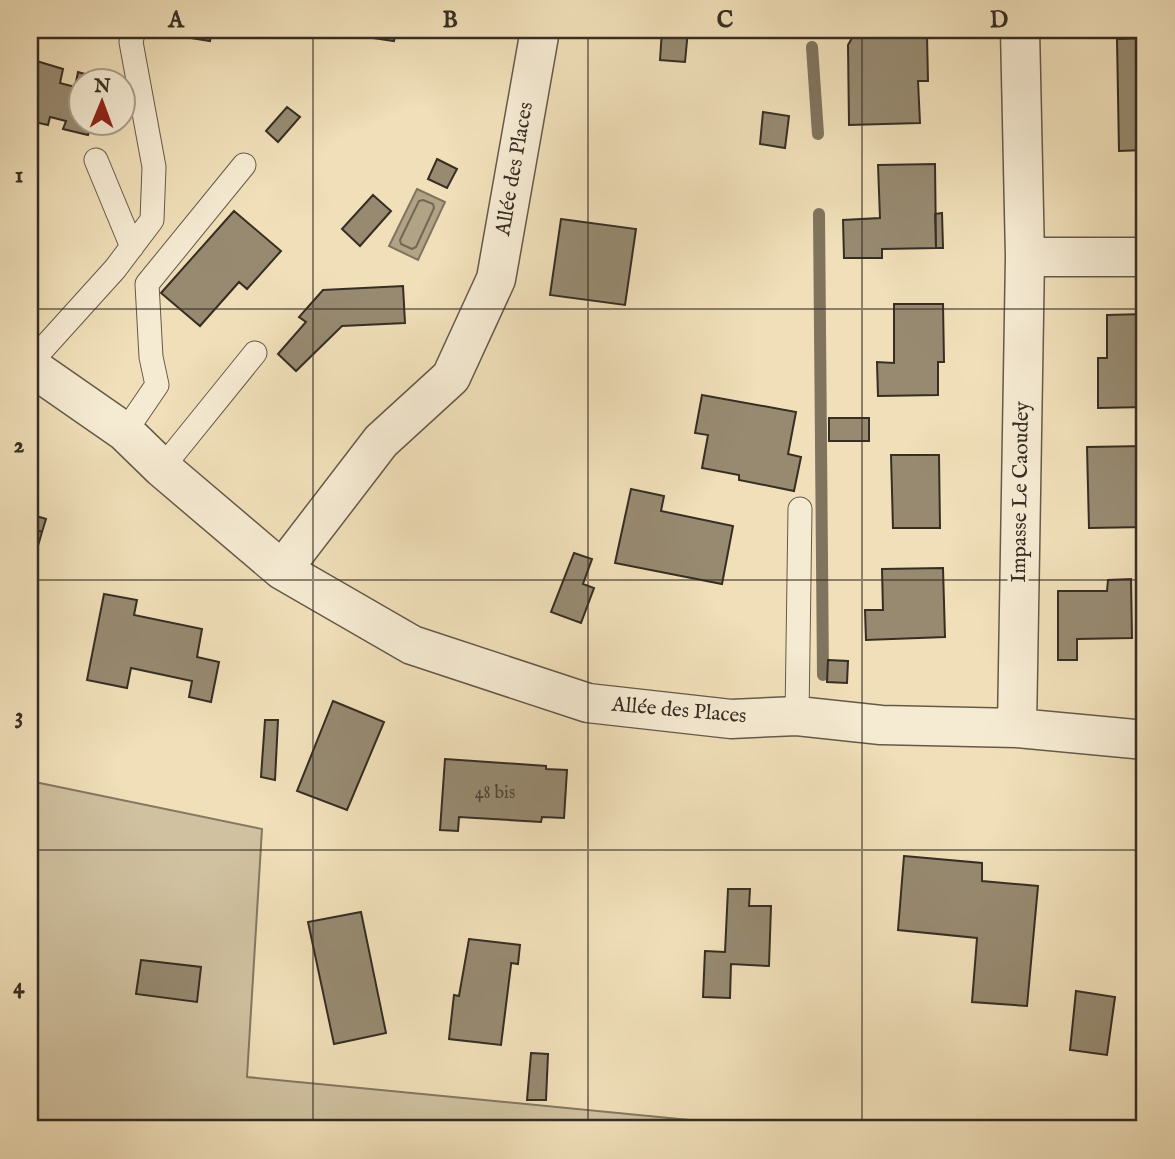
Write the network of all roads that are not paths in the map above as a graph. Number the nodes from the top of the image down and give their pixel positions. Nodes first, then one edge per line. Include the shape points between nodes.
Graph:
1 (134, 30) edge
2 (540, 30) edge
3 (1020, 30) edge
4 (96, 160) dead end
5 (244, 165) dead end
6 (132, 247) junction
7 (1025, 257) junction
8 (1145, 257) edge
9 (254, 353) dead end
10 (30, 364) edge
11 (125, 432) junction
12 (162, 468) junction
13 (800, 509) dead end
14 (282, 570) junction
15 (797, 716) junction
16 (1017, 728) junction
17 (1145, 740) edge

1 - 6 lane via 131,42 154,167 152,220
2 - 14 street, Allée des Places via 496,279 451,377 381,442
3 - 7 street, Impasse Le Caoudey
4 - 6 lane
5 - 11 lane via 147,284 150,357 157,386
6 - 10 lane
7 - 8 street
7 - 16 street, Impasse Le Caoudey
9 - 12 lane
10 - 11 street, Allée des Places
11 - 12 street, Allée des Places
12 - 14 street, Allée des Places
13 - 15 lane
14 - 15 street, Allée des Places via 412,645 588,702 731,719
15 - 16 street, Allée des Places via 880,725
16 - 17 street, Allée des Places

